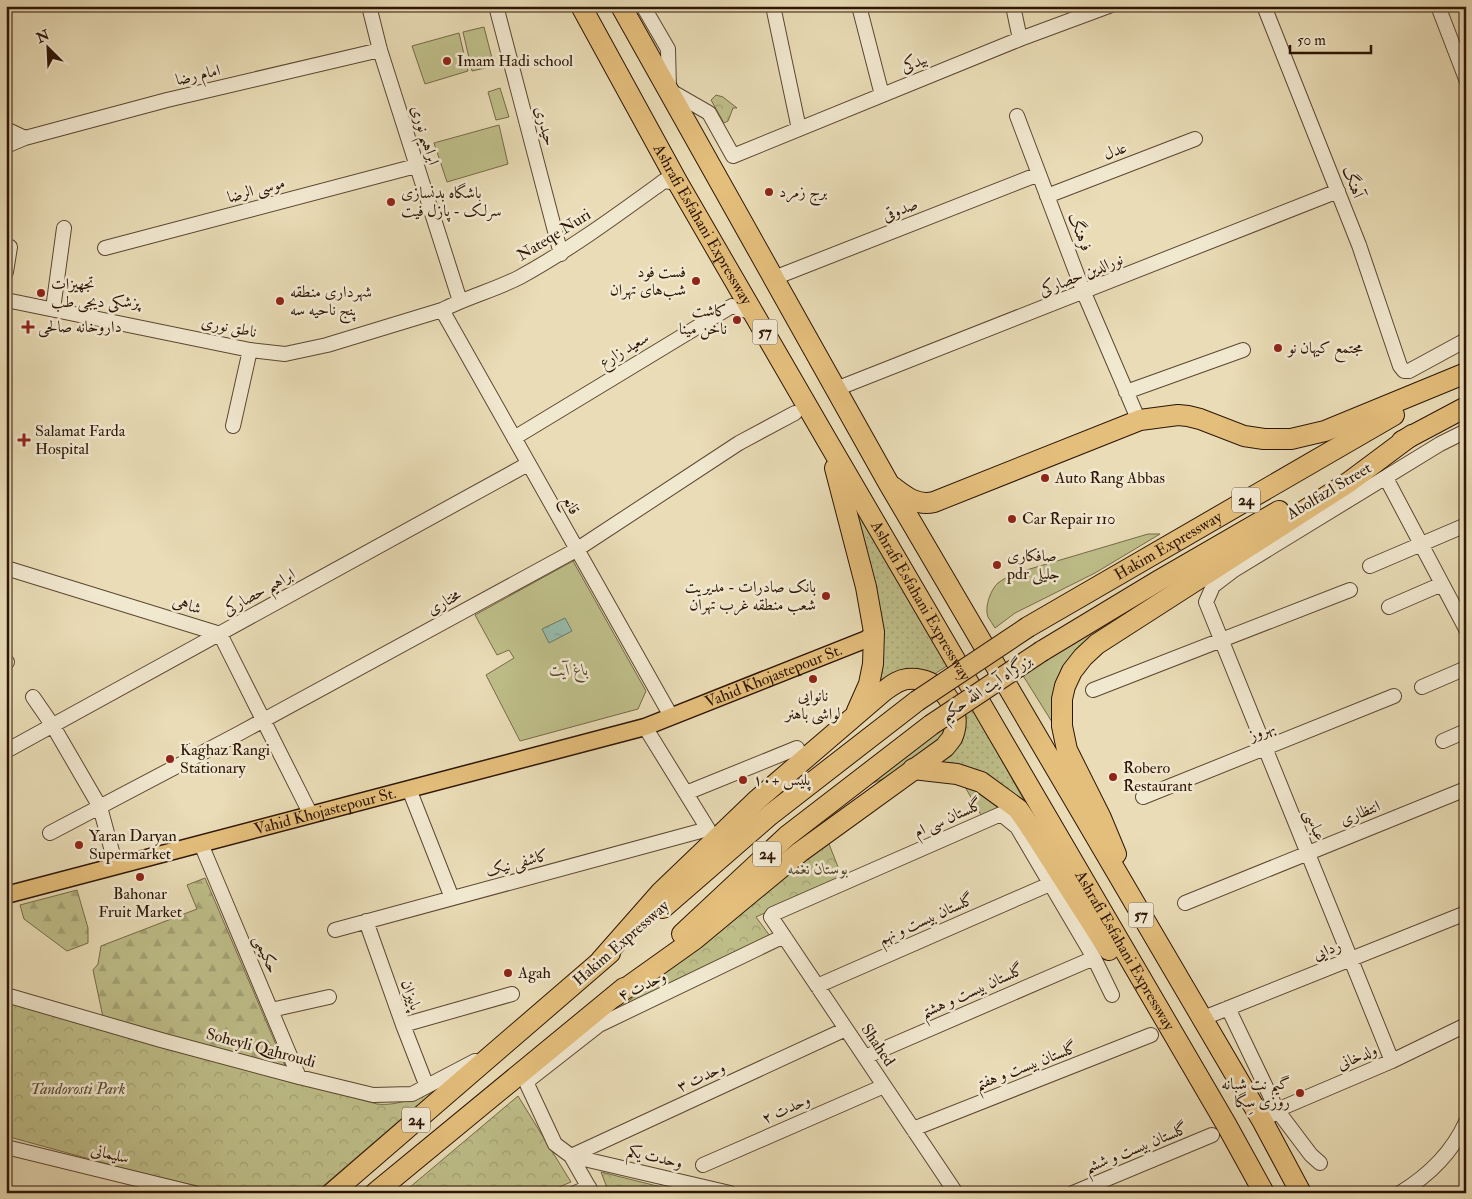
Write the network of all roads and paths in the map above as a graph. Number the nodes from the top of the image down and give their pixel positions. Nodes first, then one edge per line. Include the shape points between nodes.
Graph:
1 (369, 6) edge
2 (581, 6) edge
3 (621, 6) edge
4 (643, 6) edge
5 (773, 6) edge
6 (859, 6) edge
7 (1013, 6) edge
8 (1108, 6) edge
9 (1264, 6) edge
10 (1438, 6) edge
11 (500, 8) edge
12 (1020, 39) junction
13 (380, 50) junction
14 (1466, 79) edge
15 (669, 90) junction
16 (882, 95) junction
17 (1017, 116) dead end
18 (798, 129) junction
19 (6, 130) edge
20 (25, 138) junction
21 (1195, 139) dead end
22 (6, 146) edge
23 (416, 166) junction
24 (1039, 174) junction
25 (678, 183) junction
26 (1338, 192) junction
27 (1047, 196) junction
28 (64, 228) dead end
29 (10, 247) dead end
30 (105, 248) dead end
31 (561, 254) junction
32 (6, 272) edge
33 (774, 278) junction
34 (1084, 293) junction
35 (6, 300) edge
36 (460, 301) junction
37 (53, 309) junction
38 (442, 310) junction
39 (755, 314) junction
40 (1466, 340) edge
41 (250, 350) junction
42 (1242, 350) dead end
43 (1466, 374) edge
44 (836, 389) junction
45 (1126, 392) junction
46 (1466, 407) edge
47 (795, 413) dead end
48 (1136, 414) dead end
49 (233, 426) dead end
50 (1466, 431) edge
51 (1412, 435) junction
52 (514, 438) junction
53 (828, 442) junction
54 (528, 464) junction
55 (1386, 478) junction
56 (889, 484) junction
57 (1466, 525) edge
58 (1421, 543) junction
59 (576, 550) junction
60 (1370, 566) dead end
61 (6, 568) edge
62 (1442, 584) junction
63 (1350, 590) dead end
64 (1206, 602) joint
65 (1389, 607) dead end
66 (1464, 620) edge
67 (1028, 627) joint
68 (874, 632) junction
69 (220, 634) junction
70 (1222, 640) junction
71 (1042, 651) joint
72 (1466, 668) edge
73 (1422, 687) dead end
74 (1093, 690) dead end
75 (1394, 696) dead end
76 (33, 697) dead end
77 (917, 701) joint
78 (671, 716) junction
79 (854, 717) junction
80 (264, 720) junction
81 (53, 726) junction
82 (931, 726) joint
83 (645, 727) junction
84 (1466, 732) edge
85 (1443, 741) dead end
86 (797, 748) dead end
87 (1265, 748) junction
88 (6, 751) edge
89 (913, 769) junction
90 (409, 789) junction
91 (1466, 789) edge
92 (686, 793) junction
93 (1142, 797) dead end
94 (100, 807) junction
95 (311, 815) junction
96 (50, 833) dead end
97 (201, 844) junction
98 (1308, 853) junction
99 (116, 866) junction
100 (1050, 884) junction
101 (6, 895) edge
102 (452, 898) junction
103 (1134, 903) junction
104 (1185, 903) dead end
105 (1466, 913) edge
106 (771, 917) joint
107 (366, 921) junction
108 (335, 930) dead end
109 (784, 936) junction
110 (1094, 958) junction
111 (1351, 959) junction
112 (601, 960) junction
113 (817, 986) junction
114 (512, 994) dead end
115 (6, 995) edge
116 (1112, 995) dead end
117 (615, 996) junction
118 (328, 997) dead end
119 (1228, 1008) junction
120 (271, 1010) junction
121 (1201, 1019) junction
122 (403, 1025) junction
123 (1466, 1025) edge
124 (846, 1029) junction
125 (1172, 1034) junction
126 (1151, 1035) dead end
127 (500, 1047) junction
128 (865, 1057) junction
129 (1392, 1061) junction
130 (299, 1077) junction
131 (424, 1079) dead end
132 (884, 1086) junction
133 (1270, 1116) junction
134 (1465, 1126) edge
135 (913, 1129) junction
136 (1212, 1135) dead end
137 (10, 1149) edge
138 (571, 1156) junction
139 (1320, 1163) dead end
140 (703, 1165) dead end
141 (590, 1190) edge
142 (194, 1193) edge
143 (332, 1193) edge
144 (375, 1193) edge
145 (574, 1193) edge
146 (730, 1193) edge
147 (956, 1193) edge
148 (1072, 1193) edge
149 (1264, 1193) edge
150 (1301, 1193) edge
151 (1400, 1193) edge

1 - 13 street, ابراهیم نوری
2 - 25 highway, Ashrafi Esfahani Expressway / 57
3 - 15 highway, Ashrafi Esfahani Expressway / 57
4 - 15 street via 668,49
5 - 18 street
6 - 16 street
7 - 12 street
8 - 12 street, بیدکی
9 - 26 street, آهنگ
10 - 14 street
11 - 31 street, حیدری
12 - 16 street, بیدکی
13 - 20 street, امام رضا via 167,100
13 - 23 street, ابراهیم نوری
15 - 18 street, بیدکی via 710,113 733,156
15 - 33 highway, Ashrafi Esfahani Expressway / 57
16 - 18 street, بیدکی
17 - 24 street, فرهنگ
19 - 20 street
20 - 22 street, امام رضا
21 - 27 street, عدل
23 - 30 street, موسی الرضا
23 - 36 street, ابراهیم نوری
24 - 27 street, فرهنگ
24 - 33 street, صدوقی
25 - 31 street, Nateqe Nuri via 664,181
25 - 39 highway, Ashrafi Esfahani Expressway / 57
26 - 34 street, نورالدین حصارکی
26 - 40 street, آهنگ via 1404,371
27 - 34 street, فرهنگ
28 - 37 street
29 - 32 street
31 - 36 street, Nateqe Nuri via 517,278
33 - 44 highway, Ashrafi Esfahani Expressway / 57
34 - 44 street, نورالدین حصارکی
34 - 45 street, فرهنگ
35 - 37 street, ناطق نوری
36 - 38 street, Nateqe Nuri
37 - 41 street, ناطق نوری
38 - 41 street, ناطق نوری via 327,345 285,354
38 - 52 street, قانع
39 - 52 street, سعید زارع via 732,306
39 - 53 highway, Ashrafi Esfahani Expressway / 57
41 - 49 street
42 - 45 street
43 - 56 highway via 1324,431 1291,439 1244,436 1200,419 1178,415 1140,420 934,502 917,503
43 - 67 highway, Hakim Expressway / 24
44 - 56 highway, Ashrafi Esfahani Expressway / 57
45 - 48 street, فرهنگ
46 - 51 highway, Hakim Expressway / 24
47 - 59 street, مختاری via 739,442
50 - 55 street
51 - 71 highway, Hakim Expressway / 24
51 - 103 highway via 1349,482 1097,644 1072,672 1062,699 1062,726 1067,750 1114,846
52 - 54 street, قانع
53 - 68 highway via 866,587
53 - 125 highway, Ashrafi Esfahani Expressway / 57
54 - 59 street, قانع
54 - 69 street, ابراهیم حصارکی
55 - 58 street, Abolfazl Street
55 - 64 street, Abolfazl Street via 1234,570 1213,586
56 - 103 highway, Ashrafi Esfahani Expressway / 57
57 - 58 street
58 - 60 street
58 - 62 street, Abolfazl Street
59 - 78 street, قانع
59 - 80 street, مختاری
61 - 69 street, شاهی
62 - 65 street
62 - 66 street, Abolfazl Street
63 - 70 street
64 - 70 street, عباسی
67 - 77 highway, بزرگراه آیت الله حکیم / 24, bridge
68 - 78 main road, Vahid Khojastepour St. via 849,647
68 - 79 highway via 869,684
69 - 80 street
69 - 81 street, ابراهیم حصارکی
70 - 74 street
70 - 87 street, عباسی
71 - 82 highway, بزرگراه آیت الله حکیم / 24, bridge
72 - 73 street
75 - 87 street, بهروز
76 - 81 street
77 - 112 highway, Hakim Expressway / 24 via 770,815
78 - 83 main road, Vahid Khojastepour St.
79 - 89 highway via 896,682 920,678 932,682 952,706 955,725 945,747
79 - 112 highway via 758,799 660,893
80 - 94 street, مختاری
80 - 95 street
81 - 88 street, ابراهیم حصارکی
81 - 94 street
82 - 117 highway, Hakim Expressway / 24 via 788,836
83 - 90 main road, Vahid Khojastepour St.
83 - 92 street
84 - 85 street
86 - 92 street
87 - 93 street, بهروز
87 - 98 street, عباسی
89 - 117 highway via 800,852 695,939
89 - 125 highway via 957,774 976,780 1018,809 1121,969
90 - 95 main road, Vahid Khojastepour St.
90 - 102 street
91 - 98 street, انتظاری
92 - 102 street, کاشفی نیک via 708,829
94 - 96 street, مختاری
94 - 99 street
95 - 97 main road, Vahid Khojastepour St.
97 - 99 main road, Vahid Khojastepour St.
97 - 120 street, حکیمی
98 - 104 street, انتظاری
98 - 111 street, عباسی
99 - 101 main road, Vahid Khojastepour St.
100 - 106 street, گلستان سی ام via 1017,827 1001,814
100 - 110 street, گلستان سی ام
100 - 113 street, گلستان بیست و نهم
102 - 107 street, کاشفی نیک
103 - 121 highway, Ashrafi Esfahani Expressway / 57
105 - 111 street, ردایی
106 - 109 street, Shahed
107 - 108 street, کاشفی نیک
107 - 122 street, پاییزان
109 - 113 street, Shahed
109 - 138 street, وحدت ۴ via 599,1025 530,1079 527,1084 555,1144
110 - 116 street, گلستان سی ام
110 - 128 street, گلستان بیست و هشتم
111 - 119 street, ردایی
111 - 129 street, عباسی
112 - 127 highway, Hakim Expressway / 24
113 - 124 street, Shahed
114 - 122 street
115 - 130 street, Soheyli Qahroudi
117 - 144 highway, Hakim Expressway / 24
118 - 120 street
119 - 121 street, ردایی
119 - 133 street
120 - 130 street, حکیمی
121 - 133 highway, Ashrafi Esfahani Expressway / 57
122 - 131 street, پاییزان
123 - 129 street, ولدخانی
124 - 128 street, Shahed
124 - 138 street, وحدت ۳
125 - 149 highway, Ashrafi Esfahani Expressway / 57
126 - 135 street, گلستان بیست و هفتم
127 - 130 street, Soheyli Qahroudi via 412,1094 373,1095
127 - 143 highway, Hakim Expressway / 24
128 - 132 street, Shahed
129 - 133 street, ولدخانی
132 - 135 street, Shahed
132 - 140 street, وحدت ۲
133 - 139 street
133 - 150 highway, Ashrafi Esfahani Expressway / 57
134 - 151 street via 1441,1162
135 - 147 street, Shahed
136 - 148 street, گلستان بیست و ششم
137 - 142 street, سلیمانی
138 - 141 street
138 - 146 street, وحدت یکم
141 - 145 street

